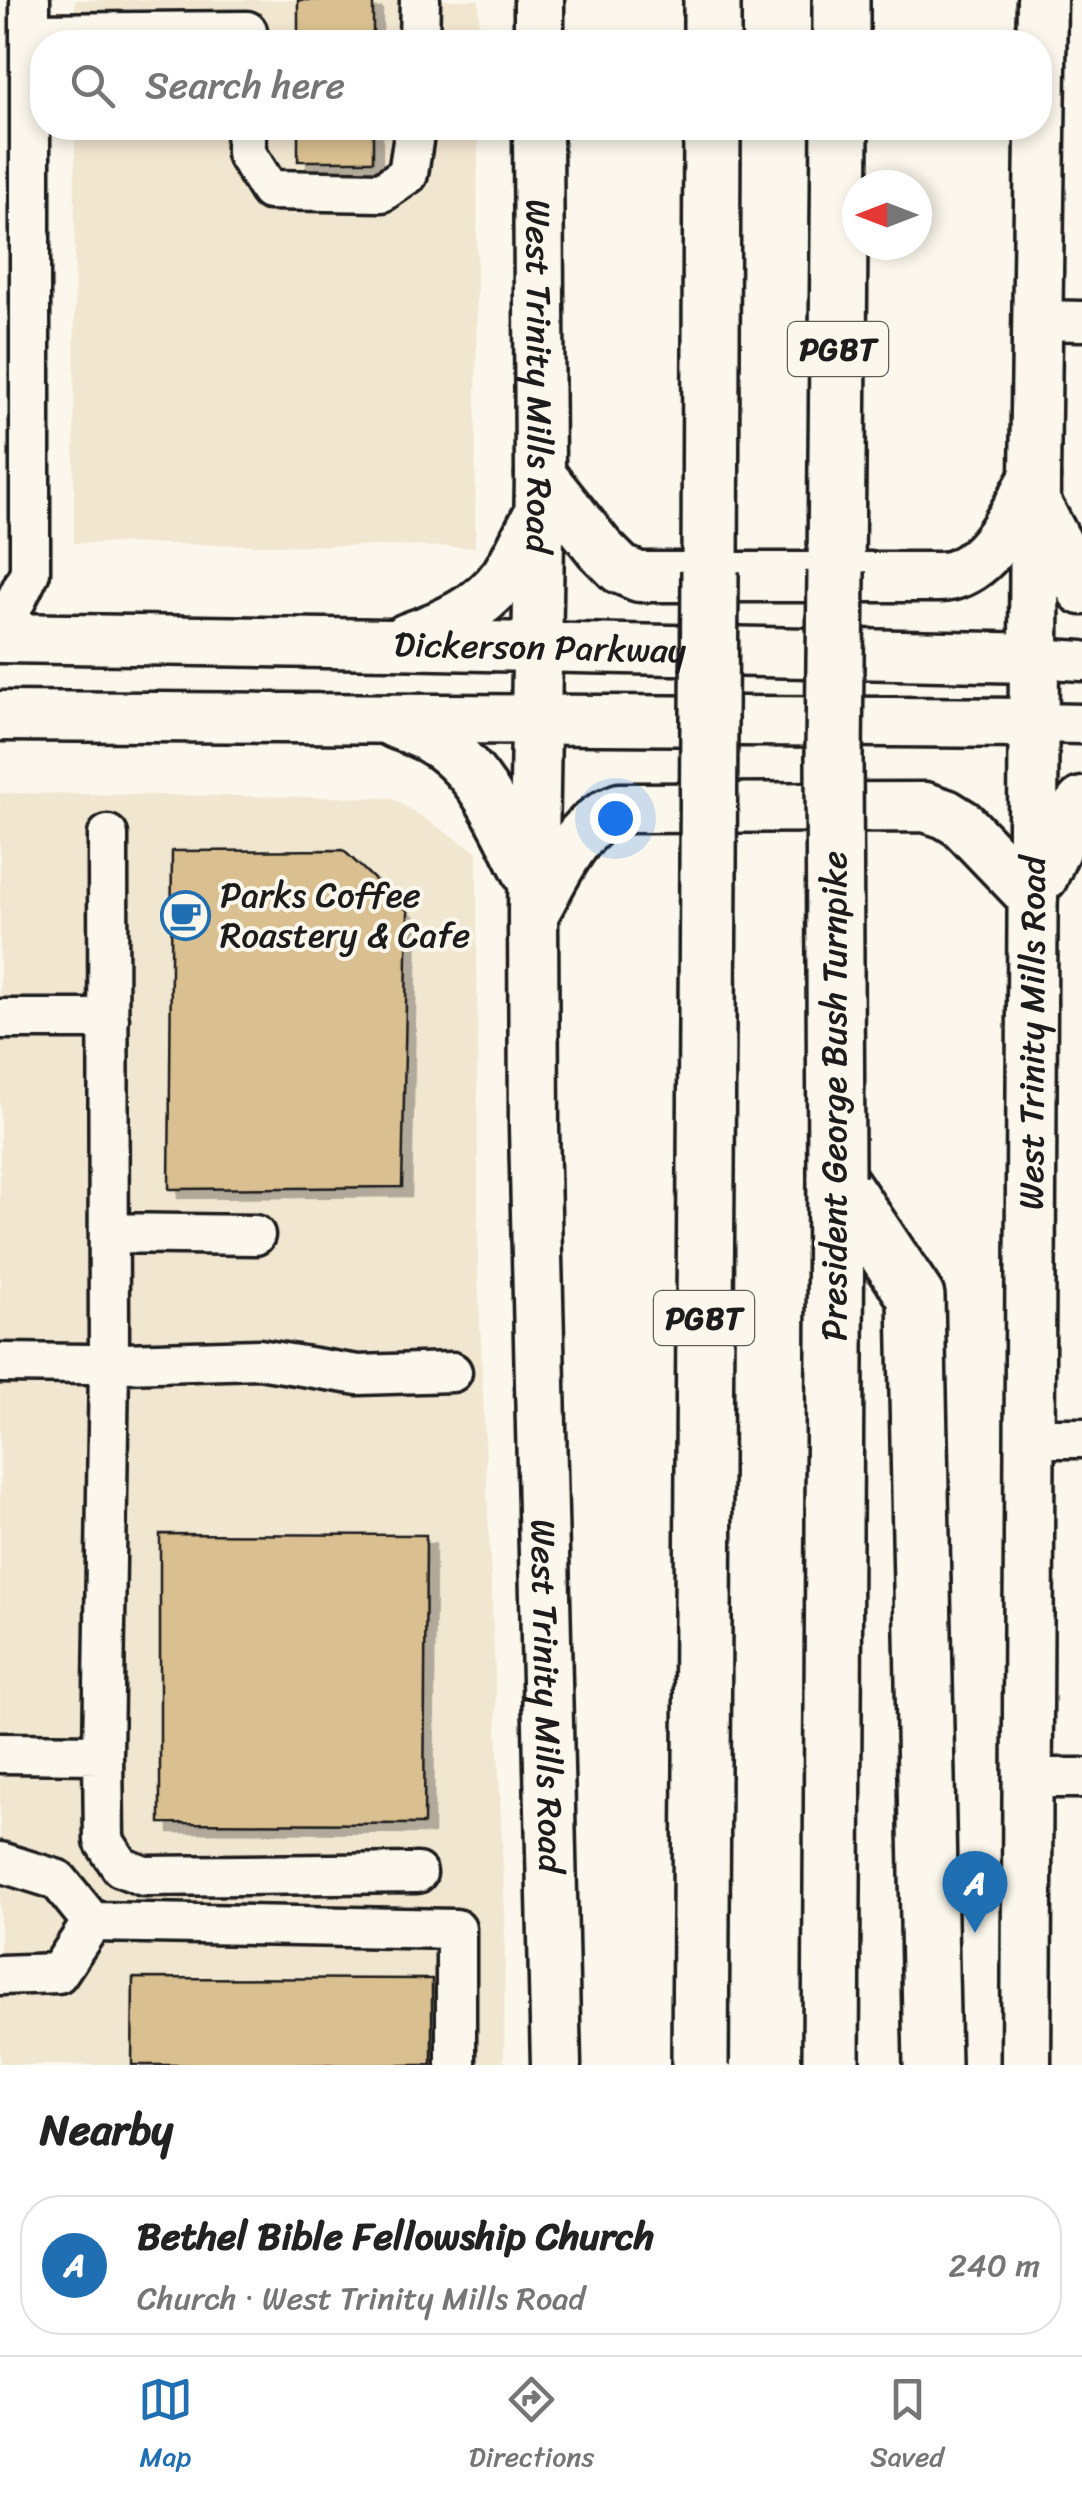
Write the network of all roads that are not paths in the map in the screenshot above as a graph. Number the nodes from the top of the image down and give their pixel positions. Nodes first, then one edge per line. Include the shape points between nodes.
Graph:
1 (420, 0) edge
2 (539, 0) edge
3 (712, 0) edge
4 (841, 0) edge
5 (1042, 0) edge
6 (30, 16) edge
7 (248, 24) edge
8 (419, 30) edge
9 (539, 30) edge
10 (712, 30) edge
11 (840, 30) edge
12 (1044, 30) edge
13 (246, 140) edge
14 (412, 140) edge
15 (538, 140) edge
16 (712, 140) edge
17 (840, 140) edge
18 (1049, 140) edge
19 (1059, 321) edge
20 (1035, 490) junction
21 (540, 492) junction
22 (1082, 590) edge
23 (0, 636) edge
24 (390, 644) junction
25 (538, 647) junction
26 (1035, 658) junction
27 (1082, 661) edge
28 (0, 716) edge
29 (536, 718) junction
30 (386, 720) junction
31 (1034, 723) junction
32 (1082, 724) edge
33 (1082, 802) edge
34 (108, 836) dead end
35 (1033, 898) junction
36 (534, 899) junction
37 (108, 1018) junction
38 (0, 1019) edge
39 (836, 1177) junction
40 (108, 1233) junction
41 (255, 1234) dead end
42 (0, 1362) edge
43 (108, 1364) junction
44 (452, 1372) dead end
45 (1029, 1438) junction
46 (1082, 1438) edge
47 (0, 1753) edge
48 (103, 1754) junction
49 (1027, 1778) junction
50 (1082, 1778) edge
51 (0, 1862) edge
52 (417, 1873) dead end
53 (92, 1922) junction
54 (0, 1975) edge
55 (456, 2065) edge
56 (556, 2065) edge
57 (700, 2065) edge
58 (831, 2065) edge
59 (932, 2065) edge
60 (1026, 2065) edge

1 - 8 street
2 - 9 main road
3 - 10 highway
4 - 11 highway
5 - 12 main road, West Trinity Mills Road
6 - 7 street
6 - 23 street via 30,572
13 - 14 street via 246,153 270,190 382,192 408,174
15 - 21 main road, West Trinity Mills Road
16 - 57 highway, PGBT, bridge
17 - 39 highway, President George Bush Turnpike / PGBT, bridge
18 - 19 main road, West Trinity Mills Road
19 - 20 main road, West Trinity Mills Road
20 - 21 main road via 972,566 933,577 639,577 620,569
20 - 22 main road
20 - 26 main road, West Trinity Mills Road
21 - 24 main road via 506,575 484,601 440,627
21 - 25 main road, West Trinity Mills Road
23 - 24 main road, Dickerson Parkway
24 - 25 main road, Dickerson Parkway
25 - 26 main road, Dickerson Parkway
25 - 29 main road, West Trinity Mills Road
26 - 27 street, Dickerson Parkway
26 - 31 main road, West Trinity Mills Road
28 - 30 main road, Dickerson Parkway
29 - 30 main road, Dickerson Parkway
29 - 31 main road, Dickerson Parkway
29 - 36 main road, West Trinity Mills Road
30 - 36 main road via 432,739 466,766 498,815
31 - 32 street, Dickerson Parkway
31 - 35 main road, West Trinity Mills Road
33 - 35 main road via 1068,818
34 - 37 street
35 - 36 main road via 962,824 925,806 620,808 586,829
35 - 45 main road, West Trinity Mills Road
36 - 56 main road, West Trinity Mills Road
37 - 38 street
37 - 40 street
39 - 58 highway, President George Bush Turnpike / PGBT
39 - 59 highway via 916,1297
40 - 41 street
40 - 43 street
42 - 43 street
43 - 44 street via 259,1359 358,1375
43 - 48 street
45 - 46 street
45 - 49 main road, West Trinity Mills Road
47 - 48 street
48 - 52 street via 104,1841 122,1867 144,1876
49 - 50 street
49 - 60 main road, West Trinity Mills Road
51 - 53 street via 58,1880
53 - 54 street via 58,1973
53 - 55 street via 456,1929

